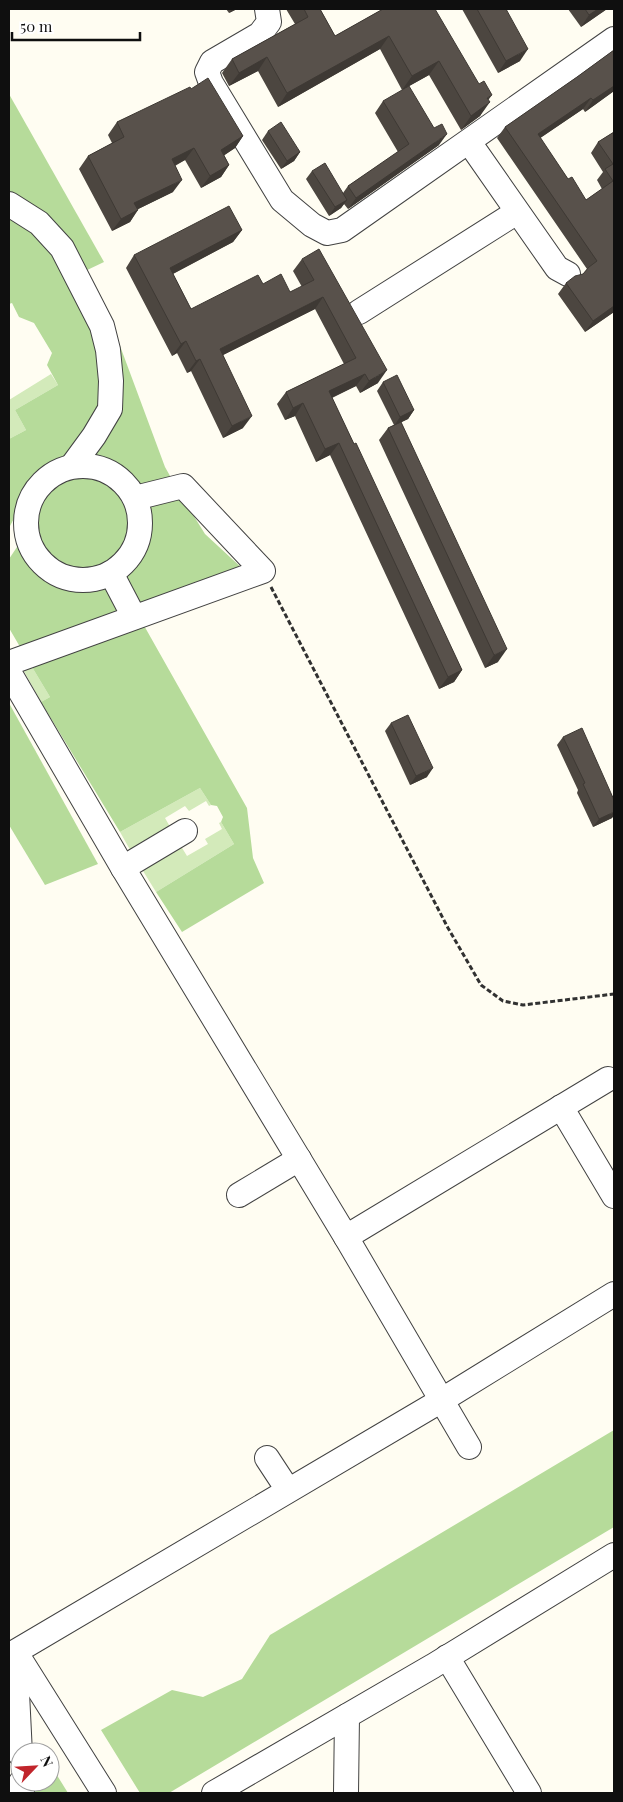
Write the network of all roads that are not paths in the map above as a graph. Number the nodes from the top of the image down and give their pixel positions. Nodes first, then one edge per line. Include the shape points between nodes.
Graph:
1 (268, 9) edge
2 (614, 39) edge
3 (469, 142) junction
4 (9, 204) edge
5 (518, 212) junction
6 (568, 274) dead end
7 (359, 312) dead end
8 (72, 466) junction
9 (135, 498) junction
10 (26, 518) junction
11 (9, 546) edge
12 (111, 573) junction
13 (134, 617) junction
14 (9, 663) edge
15 (9, 672) edge
16 (185, 832) dead end
17 (123, 868) junction
18 (608, 1079) dead end
19 (561, 1107) junction
20 (299, 1159) junction
21 (239, 1195) dead end
22 (614, 1196) edge
23 (346, 1237) junction
24 (614, 1294) edge
25 (442, 1400) junction
26 (469, 1447) dead end
27 (267, 1458) dead end
28 (288, 1490) junction
29 (614, 1555) edge
30 (12, 1646) edge
31 (447, 1657) junction
32 (347, 1716) junction
33 (19, 1742) edge
34 (104, 1793) edge
35 (214, 1793) edge
36 (346, 1793) edge
37 (529, 1793) edge

1 - 3 street via 269,22 260,34 212,62 207,72 282,200 312,225 327,233 342,230
2 - 3 street
3 - 5 street
4 - 8 street via 39,223 62,248 102,326 108,350 110,409
5 - 6 street via 557,268
5 - 7 street
8 - 9 street via 92,466 111,472
8 - 10 street via 54,472 38,486
9 - 12 street via 140,518 138,538 130,556
9 - 13 street via 183,486 263,571
10 - 11 street
10 - 12 street via 28,538 36,556 50,570 68,579 97,579
12 - 13 street
13 - 14 street
15 - 17 street
16 - 17 street
17 - 20 street
18 - 19 street
19 - 22 street
19 - 23 street
20 - 21 street
20 - 23 street
23 - 25 street
24 - 25 street
25 - 26 street
25 - 28 street
27 - 28 street
28 - 30 street
29 - 31 street
30 - 33 street
30 - 34 street
31 - 32 street
31 - 37 street
32 - 35 street
32 - 36 street

